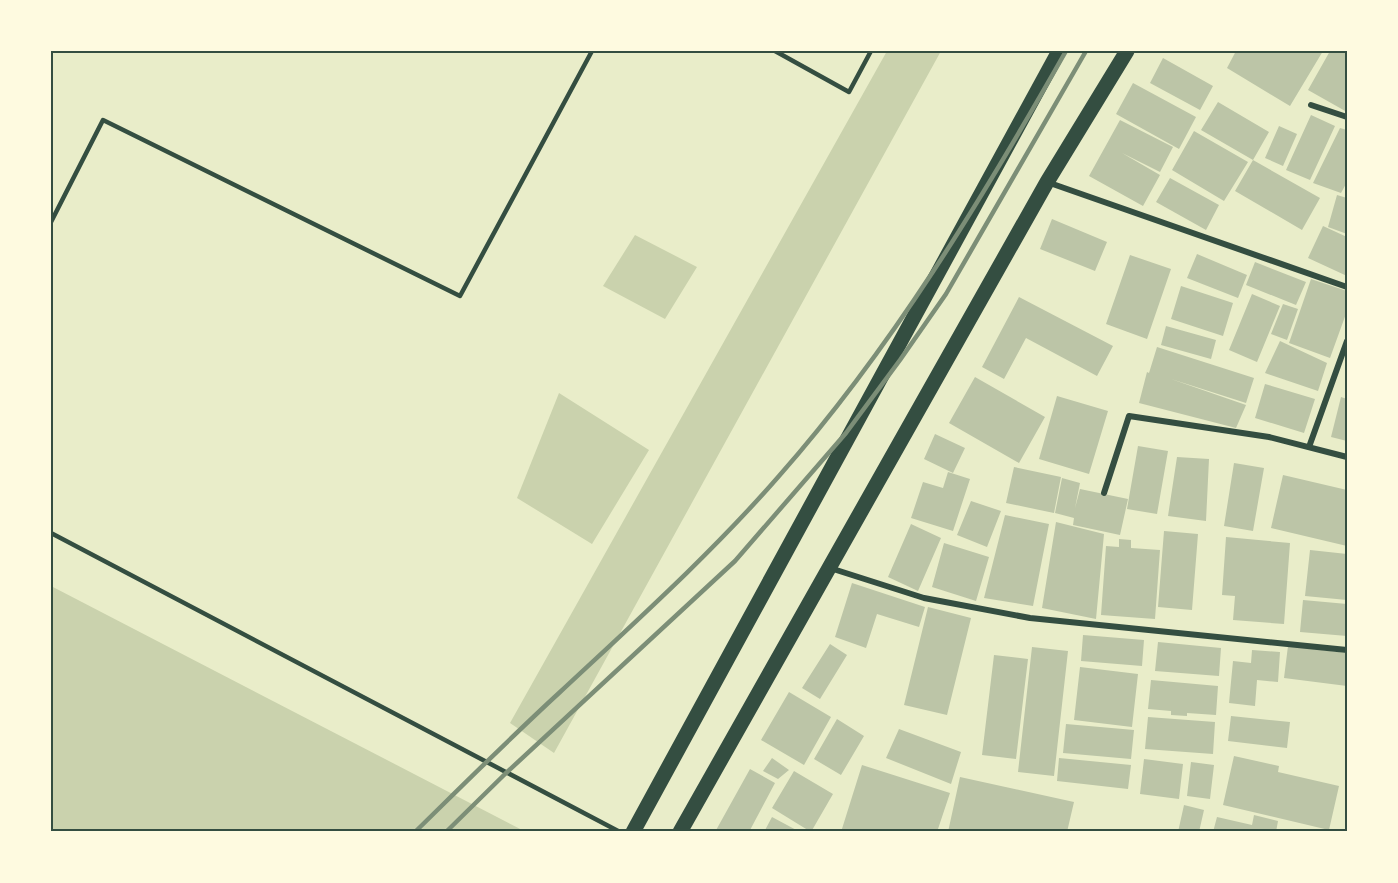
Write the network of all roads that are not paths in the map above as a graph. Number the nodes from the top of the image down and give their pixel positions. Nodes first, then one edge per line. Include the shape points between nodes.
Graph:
1 (592, 51) edge
2 (775, 51) edge
3 (872, 51) edge
4 (1059, 51) edge
5 (1127, 51) edge
6 (1311, 105) dead end
7 (1347, 117) edge
8 (1047, 182) junction
9 (51, 222) edge
10 (1347, 287) edge
11 (1347, 341) edge
12 (1309, 447) junction
13 (1347, 457) edge
14 (1104, 493) dead end
15 (51, 533) edge
16 (829, 567) junction
17 (1347, 650) edge
18 (620, 832) edge
19 (633, 832) edge
20 (680, 832) edge

1 - 9 lane via 460,296 103,120
2 - 3 lane via 849,92
4 - 19 main road
5 - 8 main road
6 - 7 street
8 - 10 street
8 - 16 main road
11 - 12 street
12 - 13 street
12 - 14 street via 1269,437 1129,416
15 - 18 lane
16 - 17 street via 924,598 1030,618
16 - 20 main road

